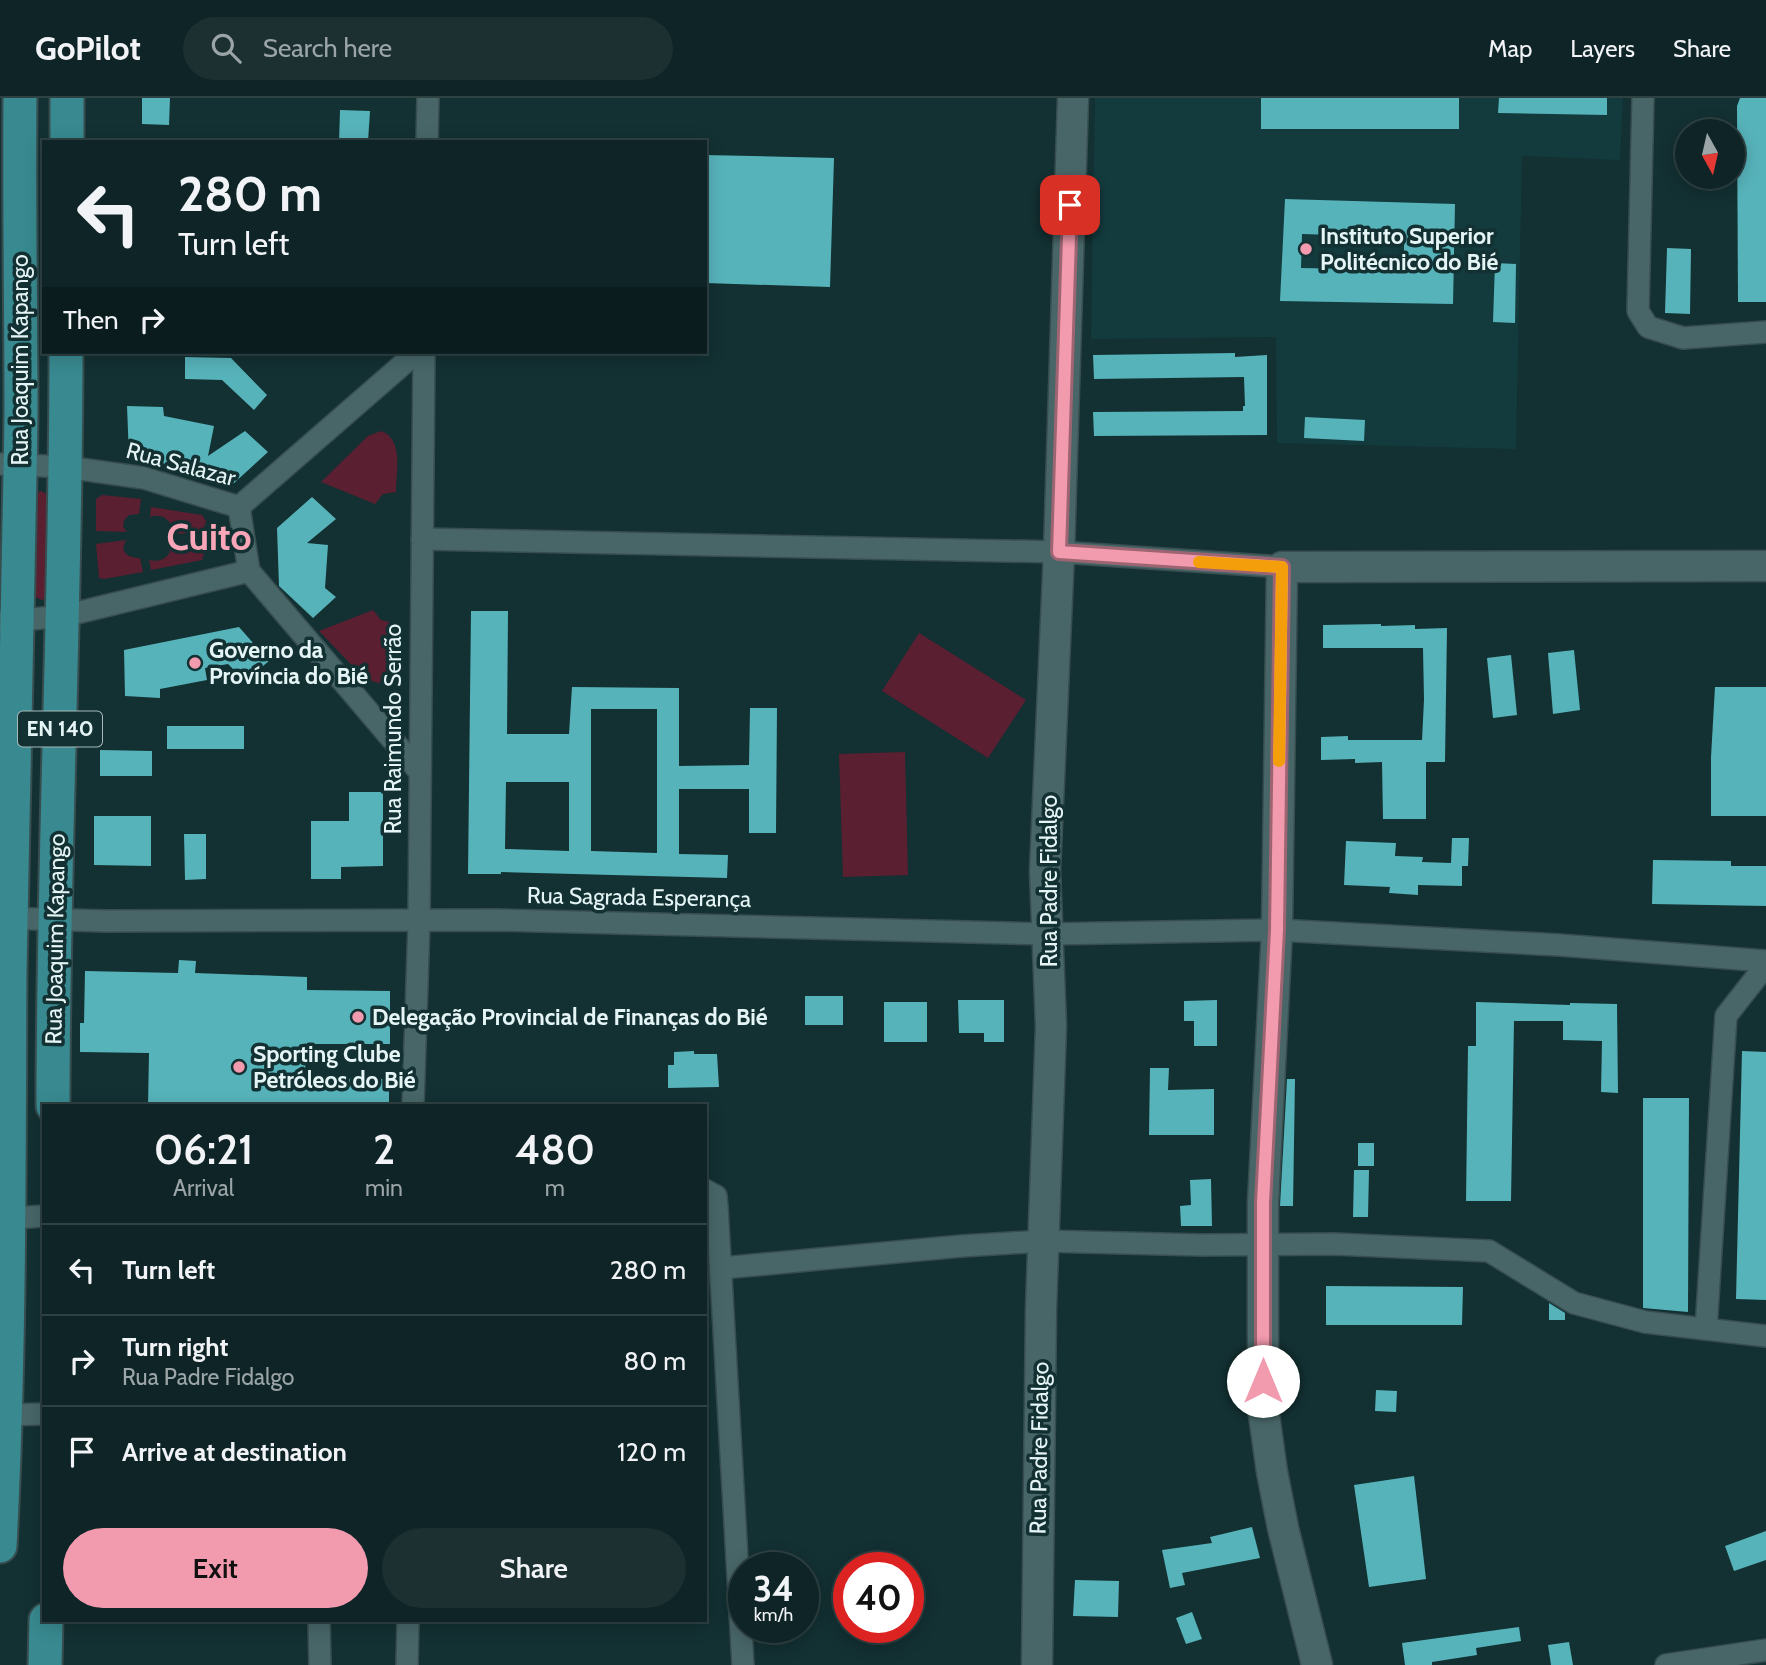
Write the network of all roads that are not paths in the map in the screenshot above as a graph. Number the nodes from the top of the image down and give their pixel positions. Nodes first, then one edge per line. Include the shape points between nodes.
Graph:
1 (20, 98) edge
2 (67, 98) edge
3 (428, 98) edge
4 (1073, 98) edge
5 (1643, 98) edge
6 (67, 140) edge
7 (427, 140) edge
8 (32, 144) edge
9 (1766, 332) edge
10 (66, 354) edge
11 (415, 354) edge
12 (424, 354) edge
13 (10, 464) edge
14 (66, 467) junction
15 (239, 507) junction
16 (422, 539) junction
17 (1059, 552) junction
18 (1766, 566) edge
19 (1282, 567) junction
20 (249, 571) junction
21 (64, 616) junction
22 (9, 622) edge
23 (419, 771) junction
24 (6, 918) edge
25 (54, 920) junction
26 (419, 922) junction
27 (1277, 930) junction
28 (1048, 934) junction
29 (1766, 963) edge
30 (12, 1042) junction
31 (53, 1045) junction
32 (10, 1097) junction
33 (53, 1103) edge
34 (414, 1104) edge
35 (707, 1191) edge
36 (42, 1216) edge
37 (4, 1218) edge
38 (1043, 1241) junction
39 (1264, 1245) junction
40 (722, 1268) junction
41 (1706, 1329) junction
42 (1766, 1336) edge
43 (42, 1414) edge
44 (2, 1415) edge
45 (0, 1546) edge
46 (46, 1622) edge
47 (320, 1622) edge
48 (408, 1622) edge
49 (1766, 1650) edge
50 (1038, 1662) edge
51 (45, 1665) edge
52 (320, 1665) edge
53 (407, 1665) edge
54 (743, 1665) edge
55 (1317, 1665) edge
56 (1666, 1665) edge

1 - 8 main road, Rua Joaquim Kapango / EN 140
2 - 6 main road
3 - 7 street
4 - 17 street, Rua Padre Fidalgo
5 - 9 street via 1638,311 1648,327 1683,338
8 - 13 main road, Rua Joaquim Kapango / EN 140
10 - 14 main road, Rua Joaquim Kapango / EN 140
11 - 15 street, Rua Salazar
12 - 16 street, Rua Raimundo Serrão
13 - 14 street, Rua Salazar
13 - 22 main road, Rua Joaquim Kapango / EN 140
14 - 15 street, Rua Salazar via 144,478
14 - 21 main road, Rua Joaquim Kapango / EN 140
15 - 20 street
16 - 17 street
16 - 23 street, Rua Raimundo Serrão
17 - 19 street
17 - 28 street, Rua Padre Fidalgo via 1045,871
18 - 19 street
19 - 27 street
20 - 21 street
20 - 23 street
21 - 22 street
21 - 25 main road, Rua Joaquim Kapango / EN 140
22 - 24 main road, Rua Joaquim Kapango / EN 140
23 - 26 street, Rua Raimundo Serrão
24 - 25 street, Rua Sagrada Esperança
24 - 30 main road, Rua Joaquim Kapango / EN 140
25 - 26 street, Rua Sagrada Esperança
25 - 31 main road, Rua Joaquim Kapango / EN 140
26 - 28 street, Rua Sagrada Esperança via 511,920
26 - 34 street, Rua Raimundo Serrão
27 - 28 street, Rua Sagrada Esperança
27 - 29 street, Rua Sagrada Esperança via 1572,945
27 - 39 street
28 - 38 street, Rua Padre Fidalgo via 1051,1026
29 - 41 street via 1726,1016
30 - 31 main road
30 - 32 main road, Rua Joaquim Kapango / EN 140
31 - 33 main road, Rua Joaquim Kapango / EN 140
32 - 33 main road
32 - 37 main road, Rua Joaquim Kapango / EN 140
35 - 40 street via 716,1196
36 - 37 street
37 - 44 main road, Rua Joaquim Kapango / EN 140
38 - 39 street
38 - 40 street
38 - 50 street, Rua Padre Fidalgo
39 - 41 street via 1489,1251 1574,1303 1645,1322
39 - 55 street via 1262,1408 1281,1517
40 - 54 street
41 - 42 street
43 - 44 street
44 - 45 main road, Rua Joaquim Kapango / EN 140
46 - 51 main road
47 - 52 street
48 - 53 street
49 - 56 street

